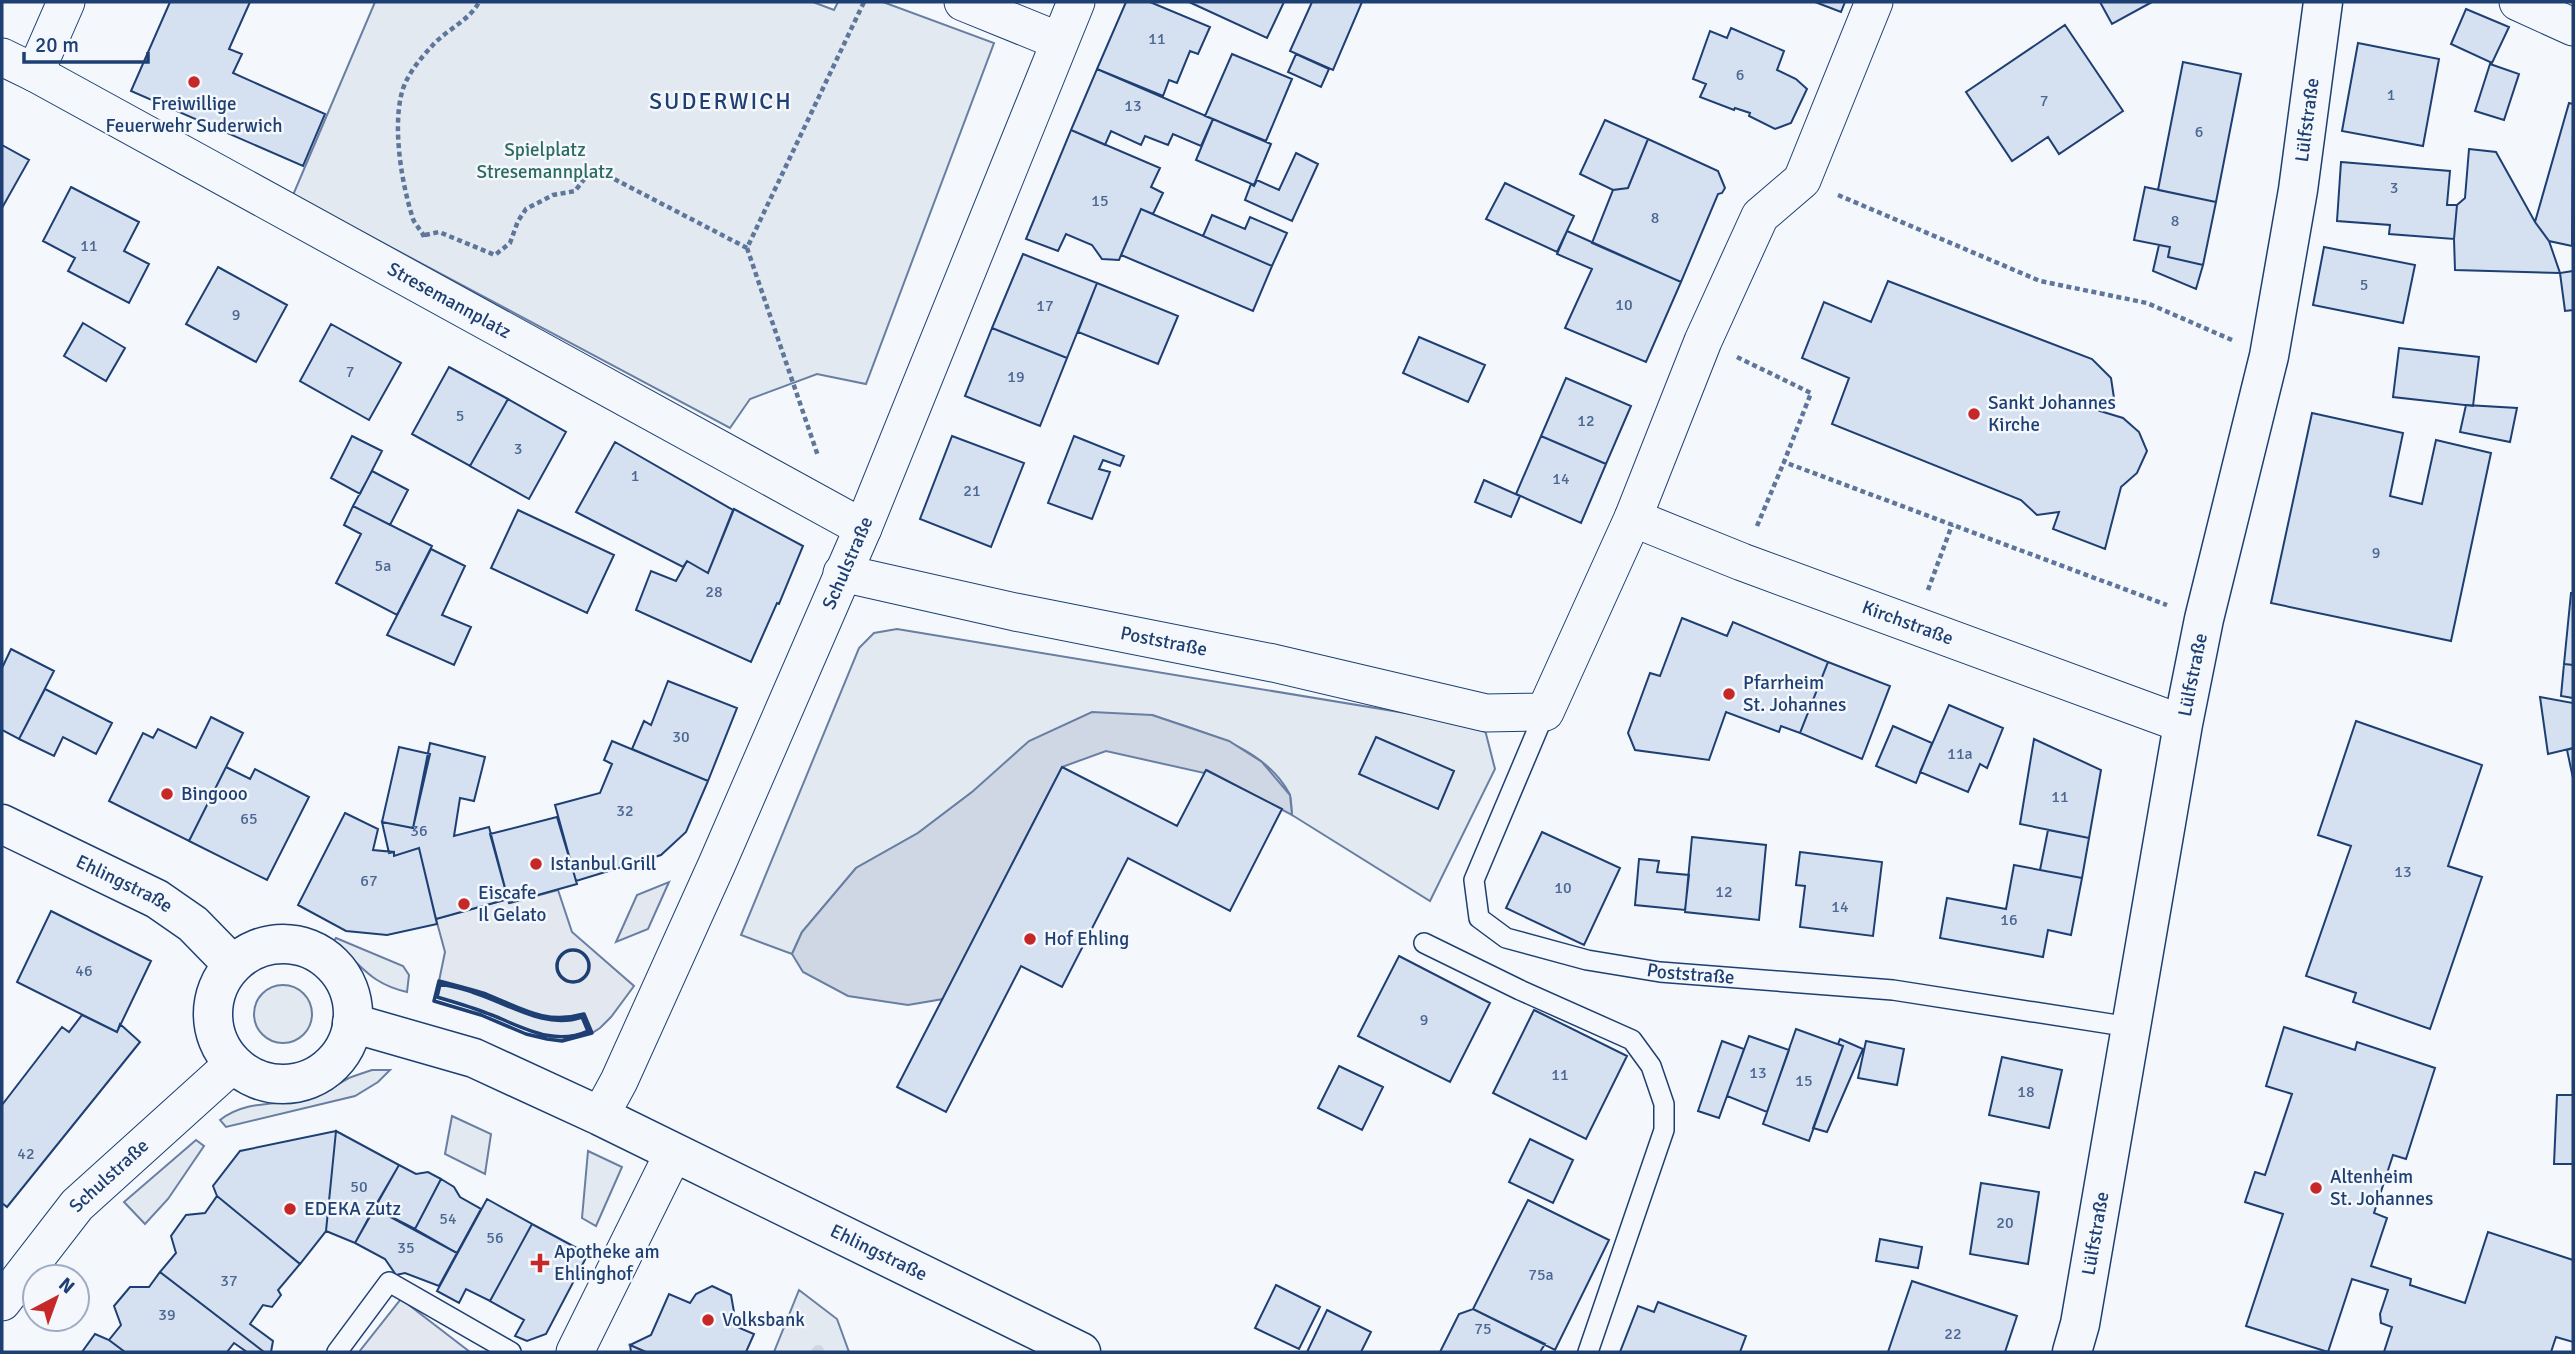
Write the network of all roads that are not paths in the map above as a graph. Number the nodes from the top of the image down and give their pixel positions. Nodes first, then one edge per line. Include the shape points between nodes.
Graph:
1 (66, 2) edge
2 (963, 2) edge
3 (1076, 2) edge
4 (1874, 2) edge
5 (2323, 2) edge
6 (2518, 2) edge
7 (2573, 27) edge
8 (1059, 41) junction
9 (2, 57) edge
10 (35, 73) junction
11 (1633, 518) junction
12 (863, 528) junction
13 (842, 573) junction
14 (1545, 712) junction
15 (2183, 723) junction
16 (2, 824) edge
17 (1424, 943) dead end
18 (232, 964) junction
19 (352, 1023) junction
20 (2130, 1027) junction
21 (233, 1064) junction
22 (600, 1116) junction
23 (673, 1154) junction
24 (2, 1302) edge
25 (337, 1352) edge
26 (512, 1352) edge
27 (575, 1352) edge
28 (1081, 1352) edge
29 (1588, 1352) edge
30 (2072, 1352) edge

1 - 10 street
2 - 8 street
3 - 8 street, Schulstraße
4 - 11 street via 1802,180 1760,216 1703,341
5 - 15 street, Lülfstraße via 2298,190 2269,356
6 - 7 street
8 - 12 street, Schulstraße
9 - 10 street, Stresemannplatz
10 - 12 street, Stresemannplatz
11 - 14 street
11 - 15 street, Kirchstraße
12 - 13 street, Schulstraße
13 - 14 street, Poststraße via 1273,663 1486,713
13 - 22 street, Schulstraße via 717,864
14 - 20 lane, Poststraße via 1474,880 1479,918 1506,938 1587,960 1660,972 1893,990
15 - 20 street, Lülfstraße
16 - 18 street, Ehlingstraße via 157,899 193,924
17 - 29 lane via 1632,1040 1651,1066 1664,1104 1664,1130
18 - 19 street via 252,950 276,943 302,946 324,957 341,975 351,999
18 - 21 street via 214,996 214,1032
19 - 21 street via 346,1045 333,1063 294,1084 272,1084
19 - 22 street, Ehlingstraße via 474,1058
20 - 30 street, Lülfstraße via 2083,1311
21 - 24 street, Schulstraße via 77,1205
22 - 23 street, Ehlingstraße
23 - 27 street
23 - 28 street, Ehlingstraße
25 - 26 lane via 389,1282

